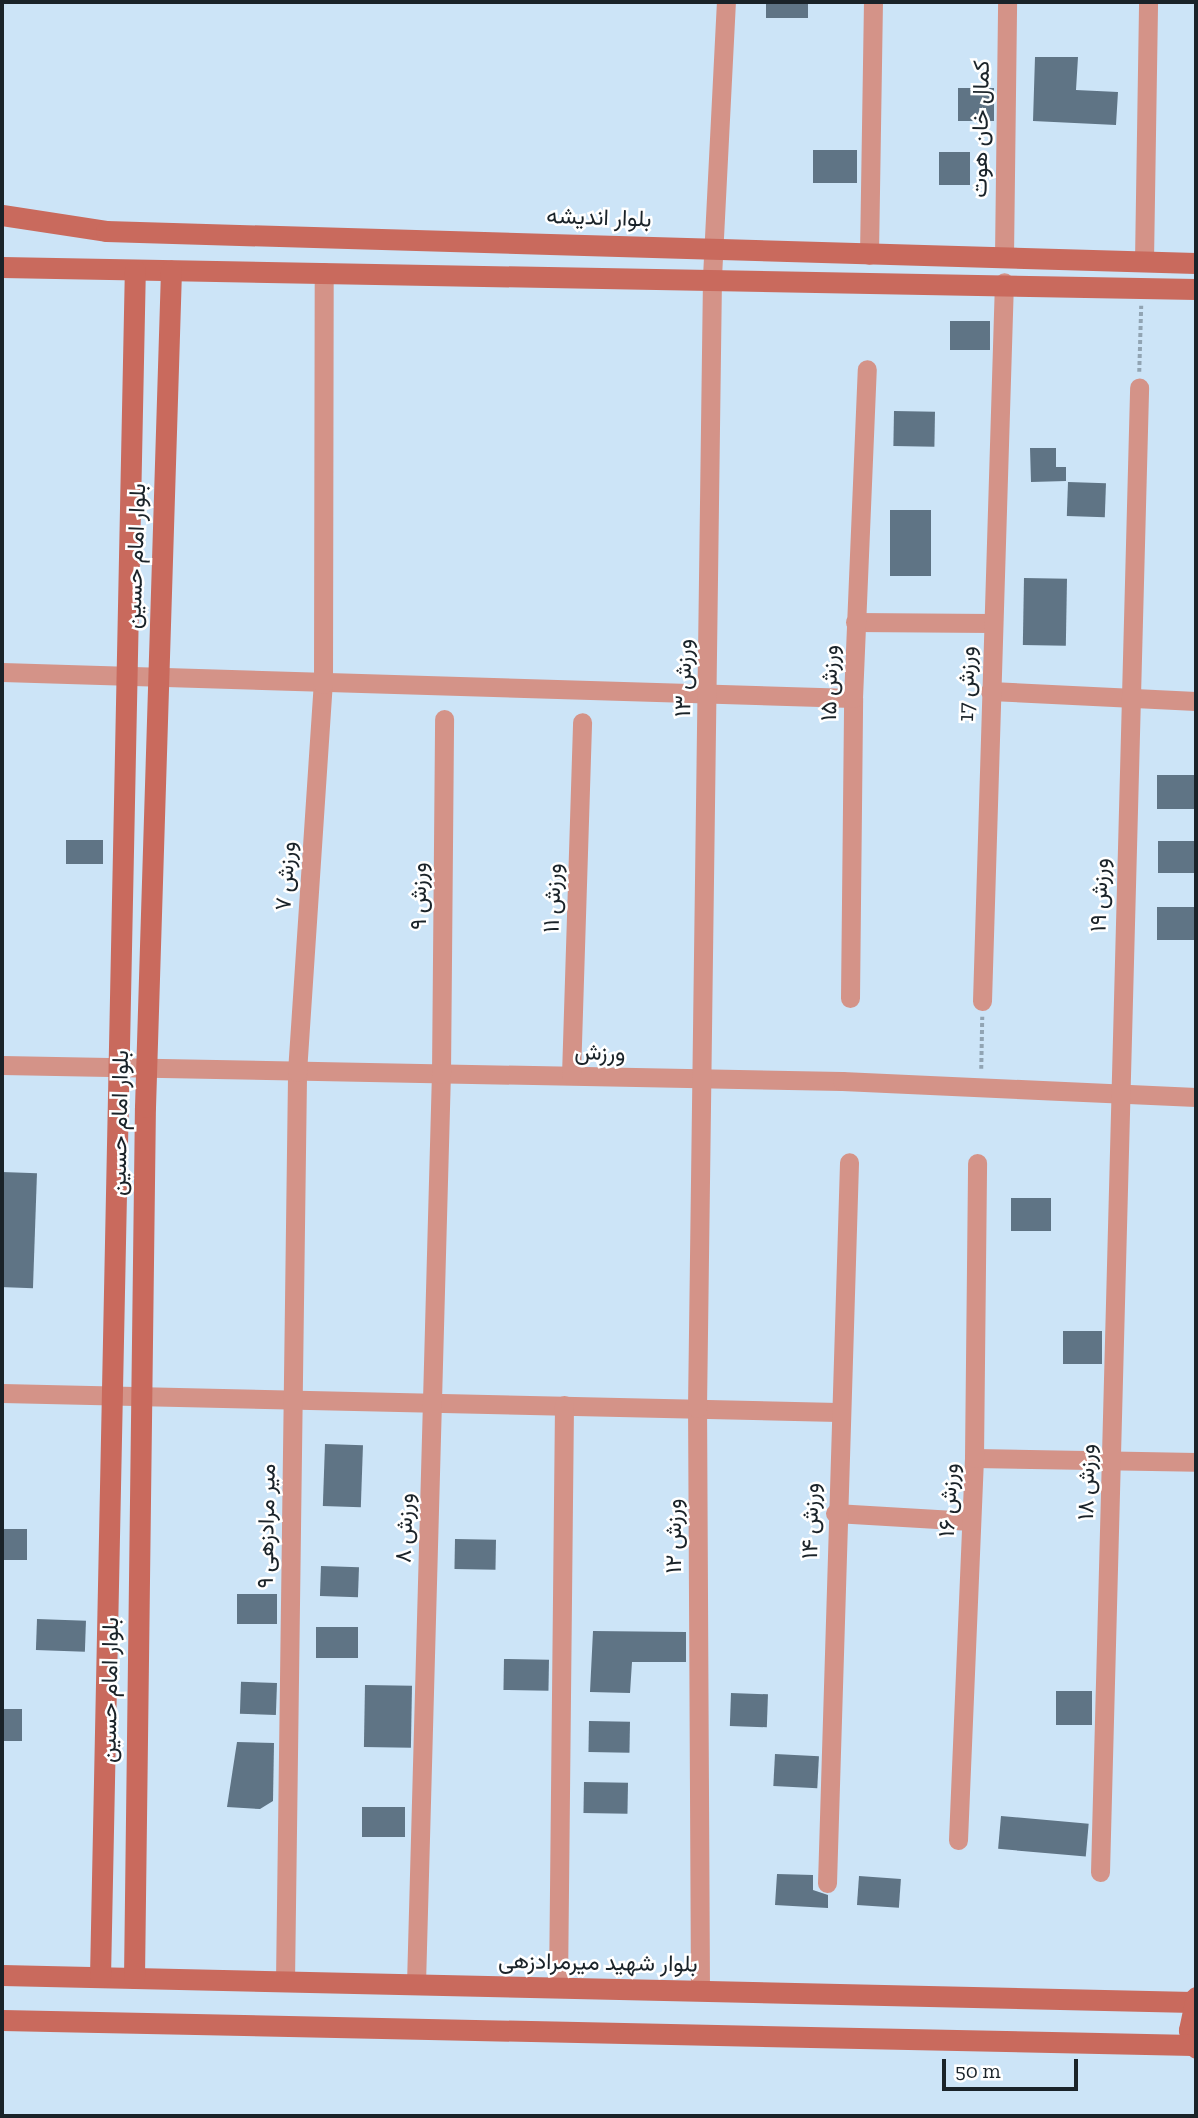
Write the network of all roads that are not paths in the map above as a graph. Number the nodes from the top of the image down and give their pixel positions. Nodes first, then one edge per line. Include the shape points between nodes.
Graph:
1 (726, 2) edge
2 (873, 2) edge
3 (1007, 2) edge
4 (1148, 2) edge
5 (2, 215) edge
6 (713, 248) junction
7 (870, 255) junction
8 (1004, 257) junction
9 (1144, 261) junction
10 (1196, 263) edge
11 (2, 267) edge
12 (135, 270) junction
13 (171, 270) junction
14 (324, 272) junction
15 (712, 277) junction
16 (1004, 282) junction
17 (1196, 289) edge
18 (866, 369) dead end
19 (1139, 388) road end
20 (855, 622) junction
21 (991, 623) junction
22 (2, 672) edge
23 (130, 677) junction
24 (158, 678) junction
25 (323, 684) junction
26 (707, 691) junction
27 (990, 691) junction
28 (853, 698) junction
29 (1130, 698) junction
30 (1196, 701) edge
31 (444, 719) dead end
32 (582, 722) dead end
33 (850, 998) dead end
34 (982, 1001) road end
35 (2, 1065) edge
36 (120, 1069) junction
37 (146, 1070) junction
38 (297, 1072) junction
39 (441, 1074) junction
40 (571, 1075) junction
41 (704, 1080) junction
42 (1117, 1093) junction
43 (1196, 1097) edge
44 (849, 1162) dead end
45 (976, 1163) dead end
46 (2, 1393) edge
47 (114, 1395) junction
48 (140, 1396) junction
49 (292, 1399) junction
50 (432, 1402) junction
51 (564, 1405) junction
52 (697, 1408) junction
53 (838, 1412) junction
54 (974, 1458) junction
55 (1111, 1459) junction
56 (1196, 1462) edge
57 (835, 1513) junction
58 (971, 1521) junction
59 (958, 1840) dead end
60 (1100, 1872) dead end
61 (827, 1882) dead end
62 (2, 1975) edge
63 (100, 1977) junction
64 (134, 1978) junction
65 (285, 1981) junction
66 (416, 1984) junction
67 (558, 1987) junction
68 (700, 1991) junction
69 (1195, 1999) edge
70 (2, 2020) edge
71 (1195, 2047) edge

1 - 6 street, ورزش ۱۳
2 - 7 street
3 - 8 street, کمال خان هوت
4 - 9 street
5 - 6 street, بلوار اندیشه via 106,231
6 - 7 street, بلوار اندیشه
6 - 15 street, ورزش ۱۳
7 - 8 street, بلوار اندیشه
8 - 9 street, بلوار اندیشه
9 - 10 street, بلوار اندیشه
11 - 12 street
12 - 13 street
12 - 23 street, بلوار امام حسین
13 - 14 street
13 - 24 street, بلوار امام حسین
14 - 15 street
14 - 25 street, ورزش ۷
15 - 16 street
15 - 26 street, ورزش ۱۳
16 - 17 street
16 - 21 street, ورزش 17
18 - 20 street, ورزش ۱۵
19 - 29 street, ورزش ۱۹
20 - 21 street
20 - 28 street, ورزش ۱۵
21 - 27 street, ورزش 17
22 - 23 street
23 - 24 street
23 - 36 street, بلوار امام حسین
24 - 25 street
24 - 37 street, بلوار امام حسین
25 - 26 street
25 - 38 street, ورزش ۷
26 - 28 street
26 - 41 street, ورزش ۱۳
27 - 29 street
27 - 34 street, ورزش 17
28 - 33 street, ورزش ۱۵
29 - 30 street
29 - 42 street, ورزش ۱۹
31 - 39 street, ورزش ۹
32 - 40 street, ورزش ۱۱
35 - 36 street, ورزش
36 - 37 street, ورزش
36 - 47 street, بلوار امام حسین
37 - 38 street, ورزش
37 - 48 street, بلوار امام حسین
38 - 39 street, ورزش
38 - 49 street, میر مرادزهی ۹
39 - 40 street, ورزش
39 - 50 street, ورزش ۸
40 - 41 street, ورزش
41 - 42 street, ورزش
41 - 52 street, ورزش ۱۲
42 - 43 street, ورزش
42 - 55 street, ورزش ۱۸
44 - 53 street, ورزش ۱۴
45 - 54 street, ورزش ۱۶
46 - 47 street
47 - 48 street
47 - 63 street, بلوار امام حسین
48 - 49 street
48 - 64 street, بلوار امام حسین
49 - 50 street
49 - 65 street, میر مرادزهی ۹
50 - 51 street
50 - 66 street, ورزش ۸
51 - 52 street
51 - 67 street
52 - 53 street
52 - 68 street, ورزش ۱۲
53 - 57 street, ورزش ۱۴
54 - 55 street
54 - 58 street, ورزش ۱۶
55 - 56 street
55 - 60 street, ورزش ۱۸
57 - 58 street
57 - 61 street, ورزش ۱۴
58 - 59 street, ورزش ۱۶
62 - 63 street, بلوار شهید میرمرادزهی
63 - 64 street, بلوار شهید میرمرادزهی
64 - 65 street, بلوار شهید میرمرادزهی
65 - 66 street, بلوار شهید میرمرادزهی
66 - 67 street, بلوار شهید میرمرادزهی
67 - 68 street, بلوار شهید میرمرادزهی
68 - 69 street, بلوار شهید میرمرادزهی
69 - 71 street
70 - 71 street

